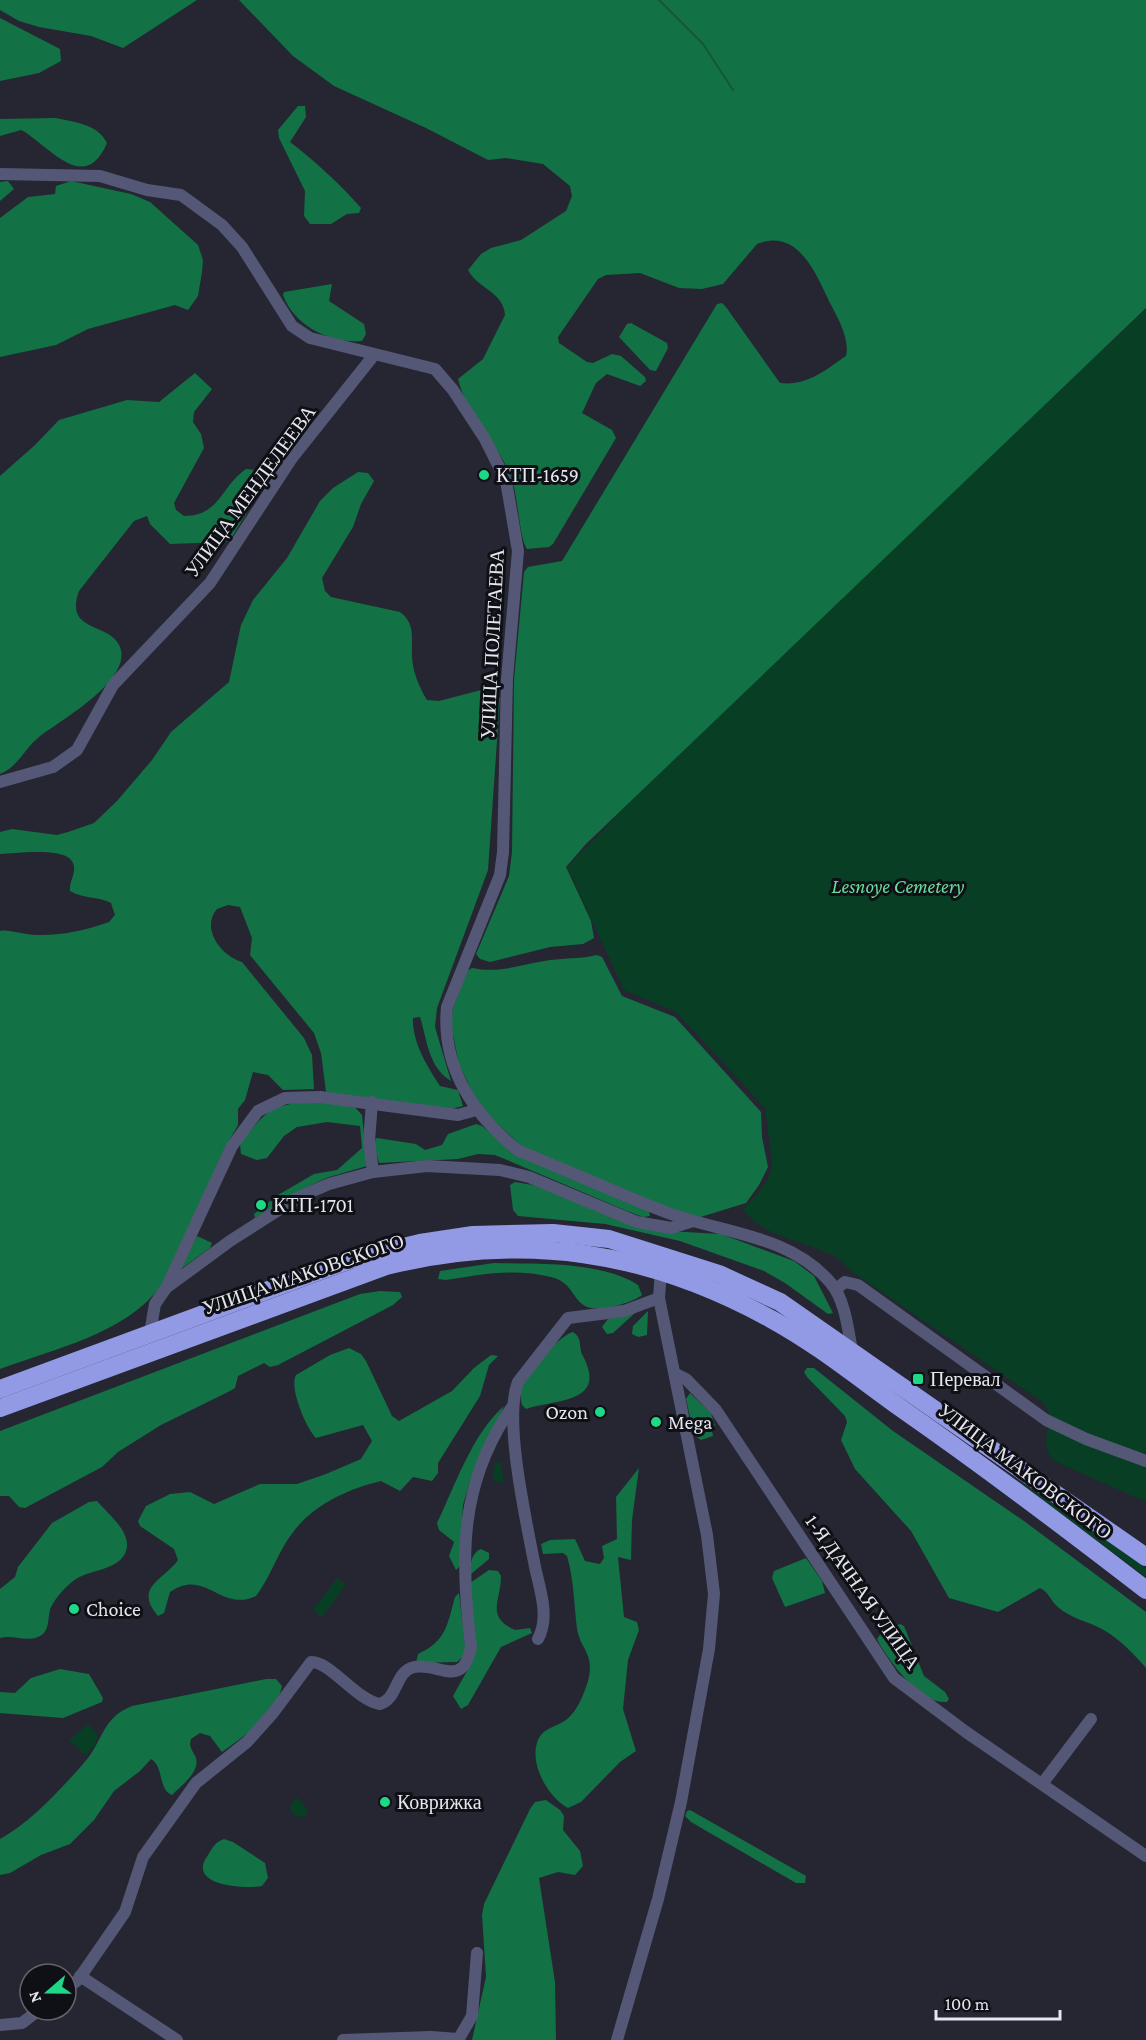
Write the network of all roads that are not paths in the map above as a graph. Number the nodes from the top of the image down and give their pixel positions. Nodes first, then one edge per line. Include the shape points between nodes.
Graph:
1 (0, 174) edge
2 (374, 355) junction
3 (0, 782) edge
4 (372, 1102) junction
5 (476, 1110) junction
6 (373, 1172) junction
7 (693, 1221) junction
8 (661, 1270) junction
9 (166, 1288) junction
10 (836, 1289) junction
11 (660, 1298) junction
12 (150, 1333) junction
13 (852, 1351) junction
14 (676, 1374) junction
15 (0, 1389) edge
16 (512, 1407) junction
17 (0, 1408) edge
18 (1146, 1461) edge
19 (1146, 1557) edge
20 (1146, 1590) edge
21 (538, 1639) dead end
22 (1091, 1719) dead end
23 (1042, 1784) junction
24 (1146, 1856) edge
25 (477, 1953) dead end
26 (80, 1976) joint
27 (24, 2022) edge
28 (0, 2025) edge
29 (177, 2040) edge
30 (343, 2040) edge
31 (458, 2040) edge
32 (617, 2040) edge

1 - 2 street, УЛИЦА ПОЛЕТАЕВА via 100,176 147,190 182,195 222,225 242,247 292,326 310,338
2 - 3 street, УЛИЦА МЕНДЕЛЕЕВА via 292,458 210,584 113,685 76,750 53,767
2 - 5 street, УЛИЦА ПОЛЕТАЕВА via 435,369 442,375 485,439 506,481 516,530 500,875 447,1007 445,1026 451,1058
4 - 5 street via 458,1115
4 - 6 street via 369,1141
4 - 9 street via 285,1098 258,1111 232,1146
5 - 7 street, УЛИЦА ПОЛЕТАЕВА via 519,1151
6 - 7 street via 427,1166 500,1170 638,1222 671,1228
6 - 9 street via 299,1197
7 - 10 street, УЛИЦА ПОЛЕТАЕВА via 798,1254
8 - 11 street
8 - 17 highway, УЛИЦА МАКОВСКОГО via 603,1255 549,1251 422,1257 354,1276
8 - 20 highway, УЛИЦА МАКОВСКОГО via 773,1320 969,1456
9 - 12 street via 155,1304
10 - 13 street
10 - 18 street via 845,1282 858,1285 1046,1420
11 - 14 street
11 - 16 street via 624,1311 568,1318 518,1382
12 - 13 highway, УЛИЦА МАКОВСКОГО via 350,1260 473,1235 553,1233 609,1239 719,1274 780,1302
12 - 15 highway, УЛИЦА МАКОВСКОГО
13 - 19 highway, УЛИЦА МАКОВСКОГО
14 - 23 street, 1-Я ДАЧНАЯ УЛИЦА via 716,1410 894,1678
14 - 32 street via 707,1535 714,1594 712,1617 681,1802
16 - 21 street via 529,1537 543,1602
16 - 26 street via 482,1460 470,1496 464,1563 471,1647 468,1660 450,1673 416,1666 409,1669 388,1700 380,1704 351,1689 319,1662 311,1662 247,1742 196,1783 143,1857 126,1912
22 - 23 street
23 - 24 street, 1-Я ДАЧНАЯ УЛИЦА
25 - 31 street via 472,2016
26 - 29 street
27 - 28 street
30 - 31 street

